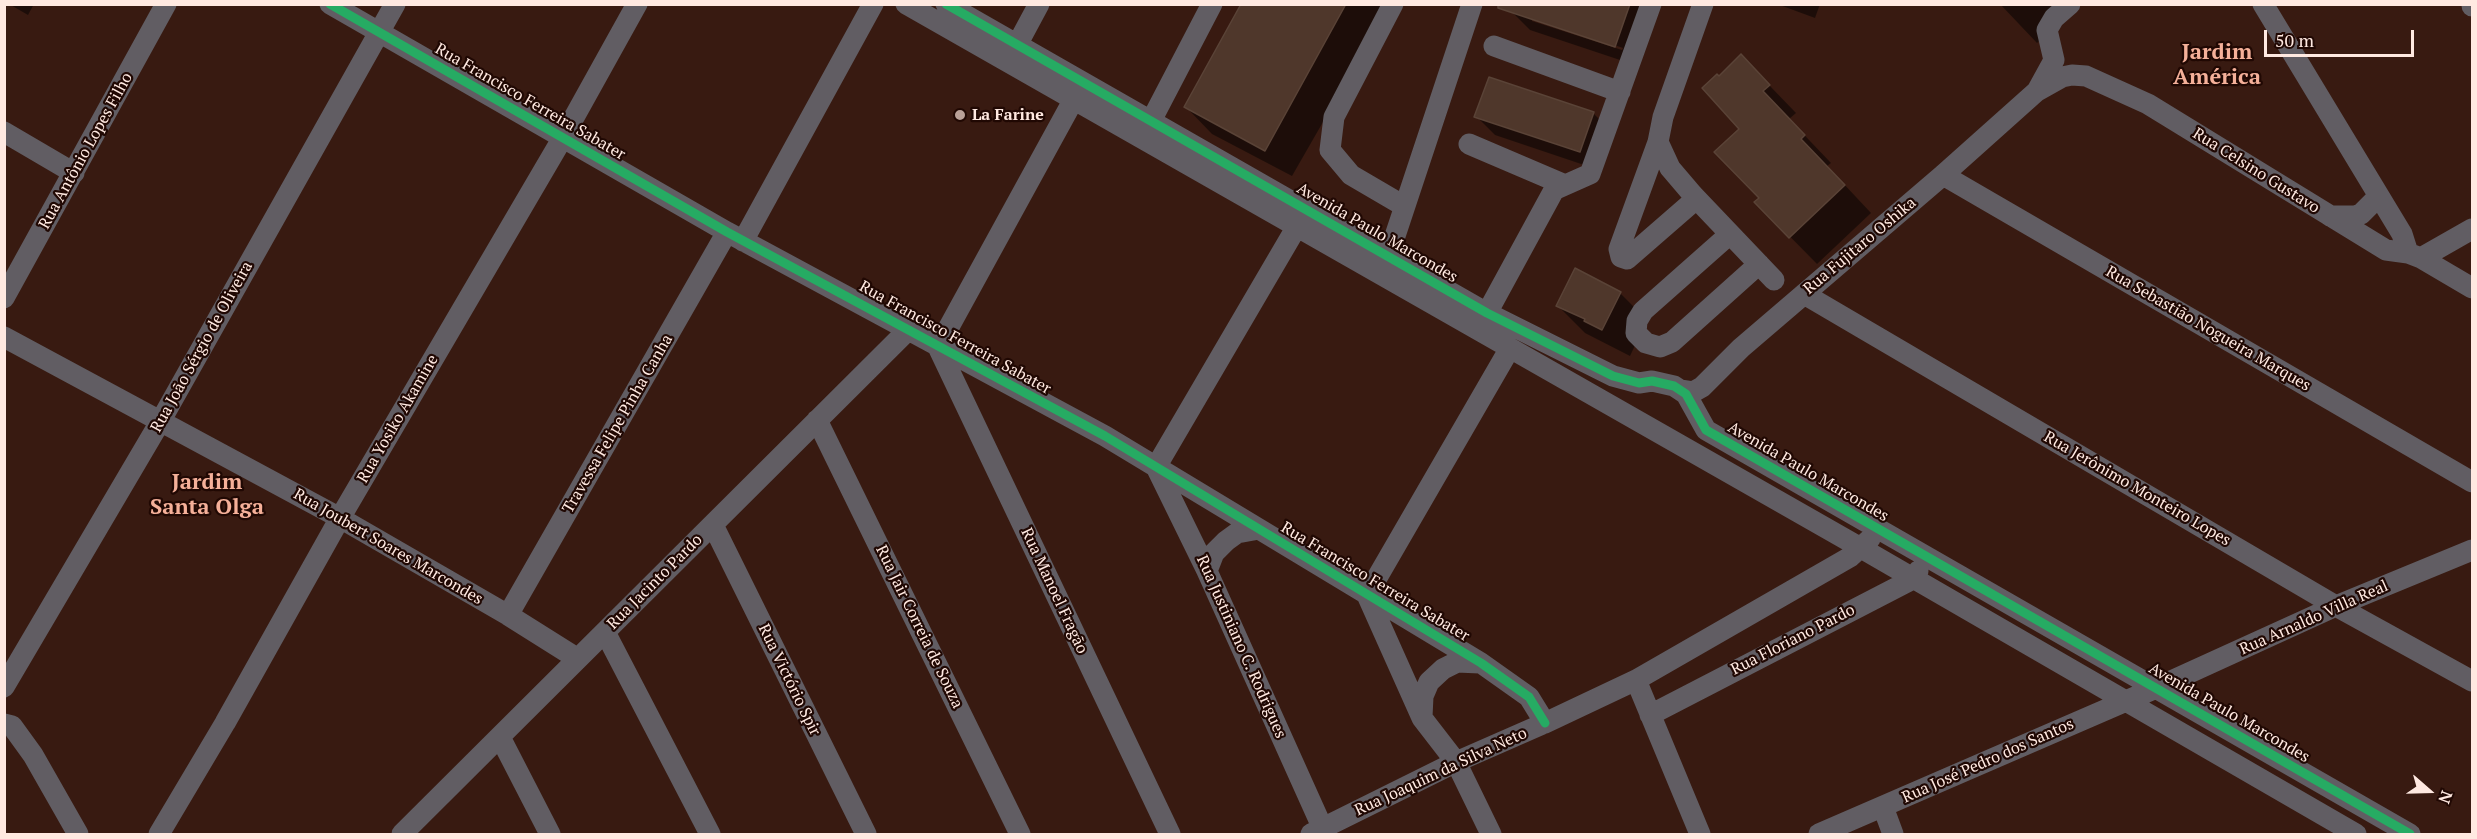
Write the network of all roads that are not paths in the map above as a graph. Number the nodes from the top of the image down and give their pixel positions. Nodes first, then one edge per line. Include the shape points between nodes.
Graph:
1 (166, 4) edge
2 (330, 4) edge
3 (395, 4) edge
4 (637, 4) edge
5 (873, 4) edge
6 (906, 4) edge
7 (946, 4) edge
8 (1039, 4) edge
9 (1212, 4) edge
10 (1393, 4) edge
11 (1472, 4) edge
12 (1651, 4) edge
13 (1703, 4) edge
14 (2070, 4) edge
15 (2263, 4) edge
16 (380, 33) junction
17 (1017, 45) junction
18 (1494, 46) dead end
19 (1079, 91) junction
20 (2037, 91) junction
21 (1620, 92) junction
22 (1151, 121) junction
23 (4, 132) edge
24 (562, 139) junction
25 (1658, 142) junction
26 (1469, 144) dead end
27 (74, 173) junction
28 (1943, 176) junction
29 (1565, 185) junction
30 (2379, 196) junction
31 (1696, 199) junction
32 (1404, 206) junction
33 (2330, 216) junction
34 (1302, 218) junction
35 (2472, 229) edge
36 (1730, 234) junction
37 (735, 236) junction
38 (2415, 256) junction
39 (1388, 257) junction
40 (1759, 264) junction
41 (1774, 280) dead end
42 (2472, 288) edge
43 (1804, 294) junction
44 (4, 298) edge
45 (1487, 313) junction
46 (909, 329) junction
47 (4, 337) edge
48 (939, 347) junction
49 (1510, 348) junction
50 (1639, 383) junction
51 (1687, 397) junction
52 (1634, 419) junction
53 (817, 420) junction
54 (160, 422) junction
55 (1656, 432) junction
56 (1156, 467) junction
57 (2472, 482) edge
58 (340, 518) junction
59 (713, 525) junction
60 (1259, 530) junction
61 (1879, 530) junction
62 (1861, 548) junction
63 (2472, 550) edge
64 (1928, 557) junction
65 (1207, 571) junction
66 (1913, 579) junction
67 (1367, 594) junction
68 (2336, 606) junction
69 (508, 615) junction
70 (606, 632) junction
71 (578, 659) junction
72 (1481, 663) junction
73 (1636, 680) junction
74 (2472, 681) edge
75 (4, 687) edge
76 (2156, 688) junction
77 (2126, 701) junction
78 (1650, 715) junction
79 (1422, 718) junction
80 (1545, 723) junction
81 (4, 724) edge
82 (500, 737) junction
83 (1456, 762) junction
84 (1883, 807) junction
85 (1317, 832) edge
86 (78, 834) edge
87 (159, 834) edge
88 (402, 834) edge
89 (550, 834) edge
90 (710, 834) edge
91 (866, 834) edge
92 (1020, 834) edge
93 (1170, 834) edge
94 (1491, 834) edge
95 (1700, 834) edge
96 (1819, 834) edge
97 (1893, 834) edge
98 (2356, 834) edge
99 (2410, 834) edge

1 - 27 street, Rua Antônio Lopes Filho
2 - 16 street, Rua Francisco Ferreira Sabater
3 - 16 street, Rua João Sérgio de Oliveira
4 - 24 street, Rua Yosiko Akamine
5 - 37 street, Travessa Felipe Pinha Canha
6 - 19 street, Avenida Paulo Marcondes
7 - 17 street, Avenida Paulo Marcondes
8 - 17 street
9 - 22 street
10 - 32 street via 1334,117 1330,150 1351,175
11 - 32 street
12 - 21 street
13 - 25 street
14 - 20 street via 2047,30 2054,60
15 - 30 street
16 - 24 street, Rua Francisco Ferreira Sabater
16 - 54 street, Rua João Sérgio de Oliveira
17 - 19 street, Avenida Paulo Marcondes
18 - 21 street
19 - 22 street, Avenida Paulo Marcondes
19 - 34 street, Avenida Paulo Marcondes
19 - 48 street
20 - 28 street, Rua Fujitaro Oshika
20 - 33 street, Rua Celsino Gustavo via 2062,77 2078,74 2094,79 2148,104
21 - 29 street via 1590,174
22 - 34 street, Avenida Paulo Marcondes
23 - 27 street
24 - 37 street, Rua Francisco Ferreira Sabater
24 - 58 street, Rua Yosiko Akamine
25 - 31 street via 1670,168
25 - 31 street via 1619,249 1622,257 1627,259
26 - 29 street
27 - 44 street, Rua Antônio Lopes Filho
28 - 43 street, Rua Fujitaro Oshika
28 - 57 street, Rua Sebastião Nogueira Marques
29 - 45 street via 1554,190
30 - 33 street via 2361,214
30 - 38 street
31 - 36 street
32 - 39 street
33 - 38 street, Rua Celsino Gustavo via 2386,250
34 - 39 street, Avenida Paulo Marcondes
34 - 49 street, Avenida Paulo Marcondes
34 - 56 street
35 - 38 street
36 - 40 street
36 - 40 street via 1643,311 1636,333 1646,343 1660,347 1672,342
37 - 46 street, Rua Francisco Ferreira Sabater
37 - 69 street, Travessa Felipe Pinha Canha
38 - 42 street, Rua Celsino Gustavo
39 - 45 street, Avenida Paulo Marcondes
40 - 41 street
43 - 51 street, Rua Fujitaro Oshika
43 - 68 street, Rua Jerônimo Monteiro Lopes
45 - 50 street, Avenida Paulo Marcondes via 1613,376
46 - 48 street, Rua Francisco Ferreira Sabater
46 - 53 street, Rua Jacinto Pardo
47 - 54 street, Rua Joubert Soares Marcondes
48 - 56 street, Rua Francisco Ferreira Sabater
48 - 93 street, Rua Manoel Fragão
49 - 52 street, Avenida Paulo Marcondes
49 - 67 street
50 - 51 street, Avenida Paulo Marcondes via 1652,381
50 - 52 street via 1626,407
51 - 55 street via 1691,419 1683,432
51 - 61 street, Avenida Paulo Marcondes via 1706,430
52 - 55 street, Avenida Paulo Marcondes
53 - 59 street, Rua Jacinto Pardo
53 - 92 street, Rua Jair Correia de Souza
54 - 58 street, Rua Joubert Soares Marcondes
54 - 75 street, Rua João Sérgio de Oliveira
55 - 62 street, Avenida Paulo Marcondes
56 - 60 street, Rua Francisco Ferreira Sabater
56 - 65 street, Rua Justiniano C. Rodrigues
58 - 69 street, Rua Joubert Soares Marcondes
58 - 87 street, Rua Yosiko Akamine
59 - 70 street, Rua Jacinto Pardo
59 - 91 street, Rua Victório Spir
60 - 65 street via 1237,533 1226,541 1214,553
60 - 67 street, Rua Francisco Ferreira Sabater
61 - 62 street
61 - 64 street, Avenida Paulo Marcondes
62 - 66 street, Avenida Paulo Marcondes
62 - 73 street
63 - 68 street, Rua Arnaldo Villa Real
64 - 66 street, Rua Floriano Pardo
64 - 76 street, Avenida Paulo Marcondes
65 - 85 street, Rua Justiniano C. Rodrigues
66 - 77 street, Avenida Paulo Marcondes
66 - 78 street, Rua Floriano Pardo
67 - 72 street, Rua Francisco Ferreira Sabater
67 - 79 street
68 - 74 street, Rua Jerônimo Monteiro Lopes
68 - 76 street, Rua Arnaldo Villa Real
69 - 71 street, Rua Joubert Soares Marcondes
70 - 71 street, Rua Jacinto Pardo
70 - 90 street
71 - 82 street, Rua Jacinto Pardo
72 - 79 street via 1457,662 1429,682 1423,696
72 - 80 street, Rua Francisco Ferreira Sabater via 1529,697
73 - 78 street
73 - 80 street, Rua Joaquim da Silva Neto
76 - 77 street, Rua José Pedro dos Santos
76 - 99 street, Avenida Paulo Marcondes
77 - 84 street, Rua José Pedro dos Santos
77 - 98 street, Avenida Paulo Marcondes
78 - 95 street
79 - 83 street
80 - 83 street, Rua Joaquim da Silva Neto
81 - 86 street via 12,726 33,755
82 - 88 street, Rua Jacinto Pardo
82 - 89 street
83 - 85 street, Rua Joaquim da Silva Neto
83 - 94 street
84 - 96 street, Rua José Pedro dos Santos
84 - 97 street

